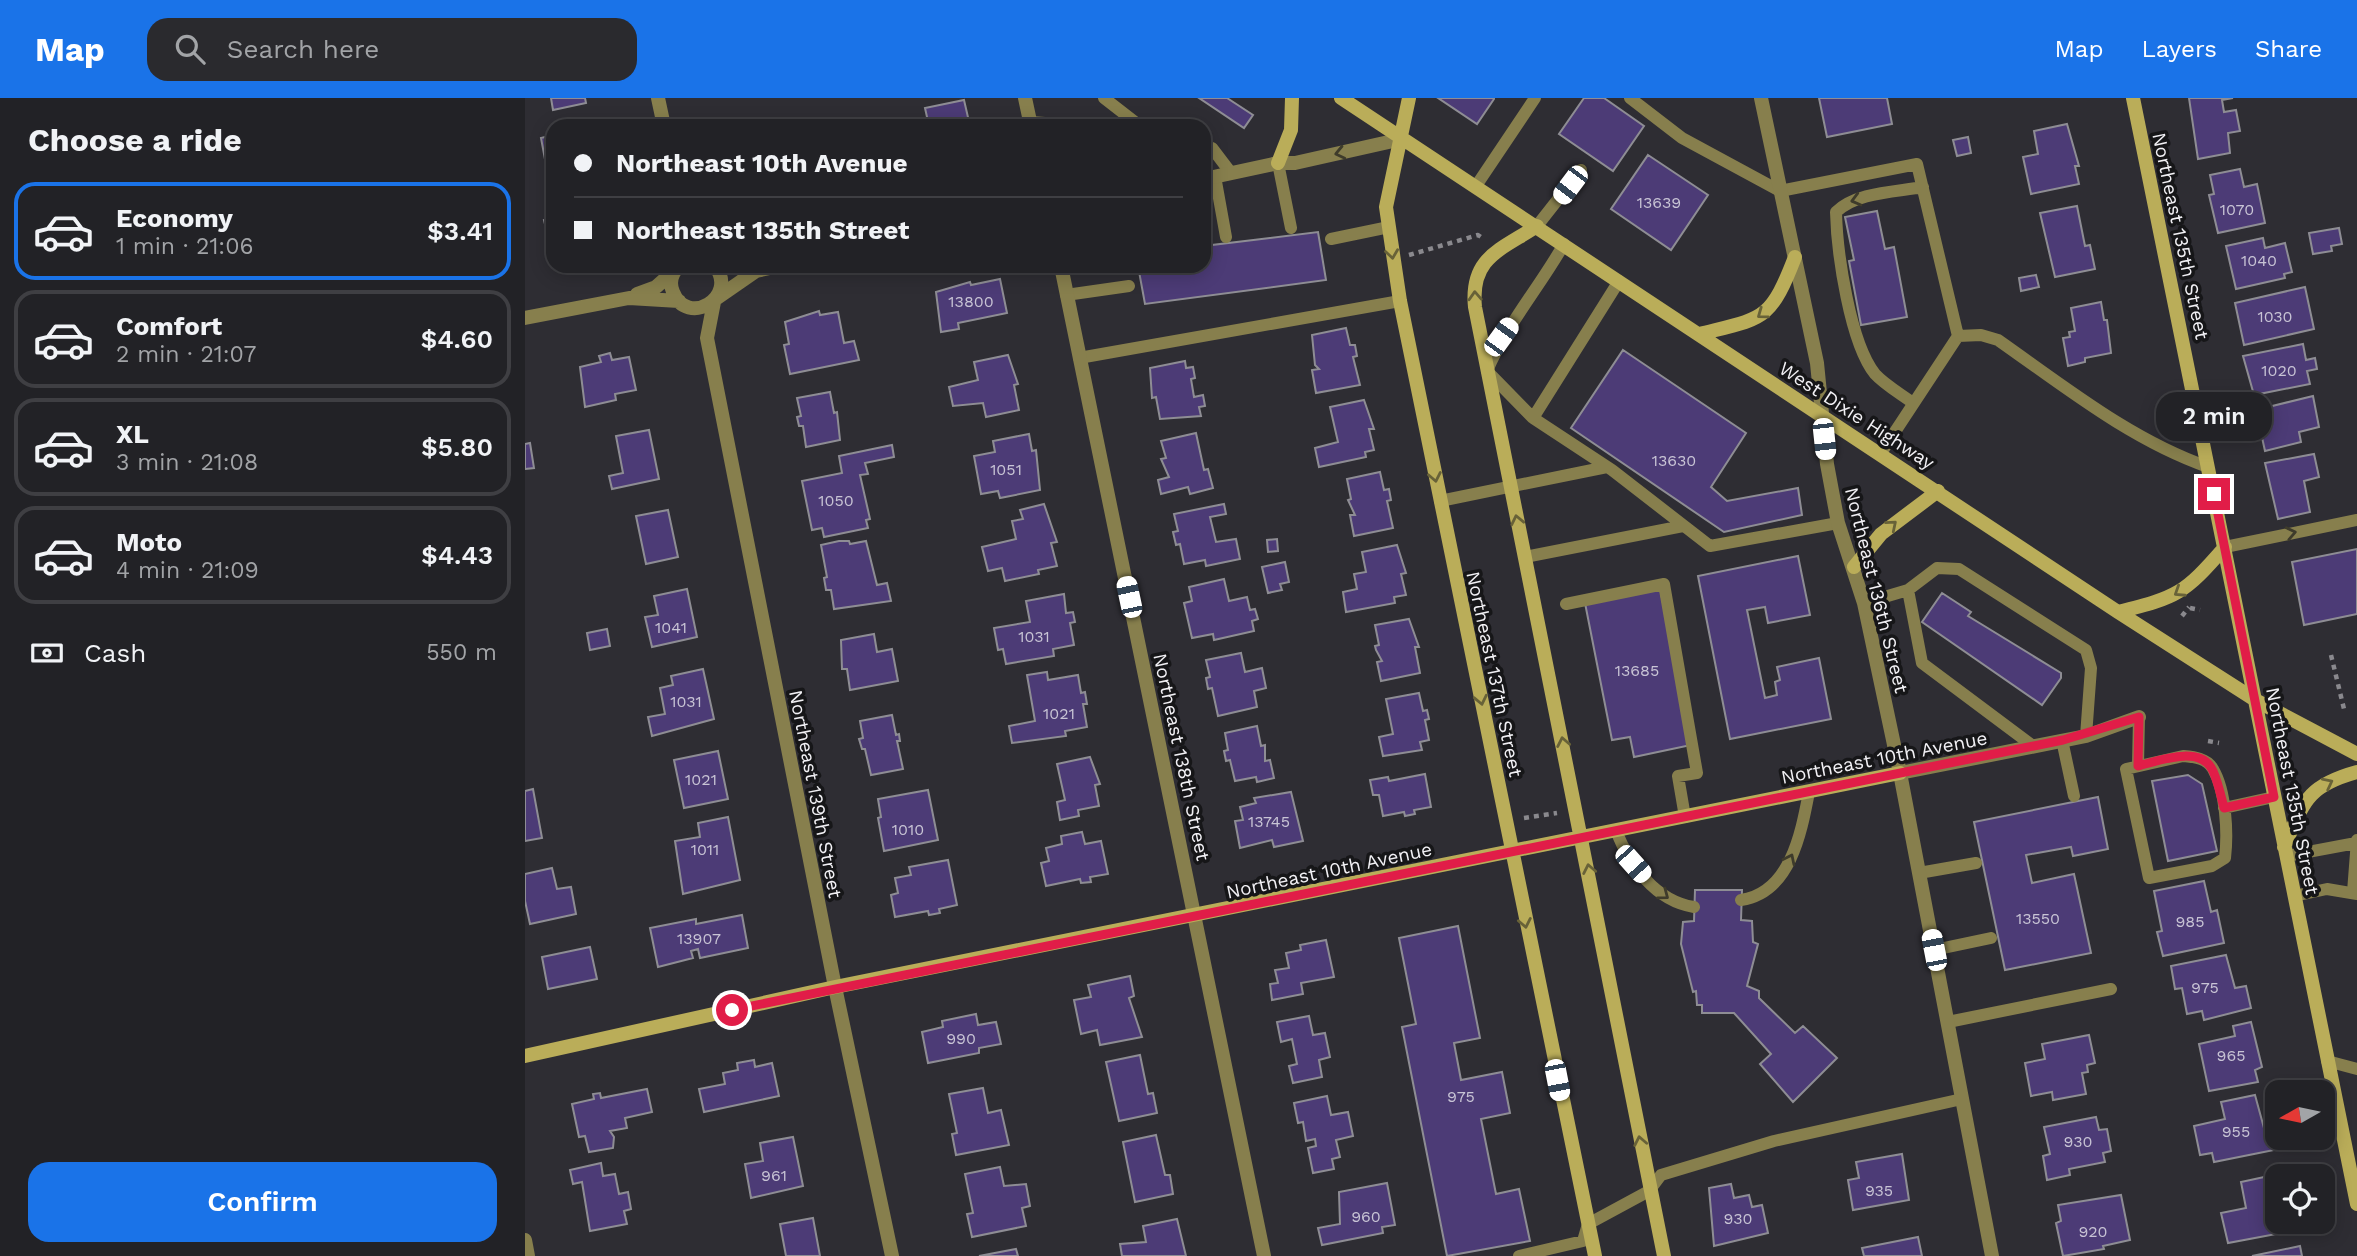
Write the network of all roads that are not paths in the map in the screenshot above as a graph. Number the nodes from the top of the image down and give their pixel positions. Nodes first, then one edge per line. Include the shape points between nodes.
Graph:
1 (658, 98) edge
2 (1025, 98) edge
3 (1104, 98) edge
4 (1292, 98) edge
5 (1341, 98) edge
6 (1409, 98) edge
7 (1535, 98) edge
8 (1630, 98) edge
9 (1761, 98) edge
10 (2133, 98) edge
11 (662, 119) edge
12 (1029, 119) edge
13 (1131, 119) edge
14 (1402, 139) junction
15 (1211, 148) edge
16 (1278, 163) junction
17 (1581, 170) dead end
18 (1231, 173) junction
19 (1211, 177) edge
20 (1211, 181) edge
21 (1476, 186) junction
22 (1923, 187) junction
23 (1780, 191) junction
24 (1537, 226) junction
25 (1389, 227) junction
26 (1291, 228) dead end
27 (1226, 237) dead end
28 (1331, 239) dead end
29 (1564, 244) junction
30 (1795, 257) junction
31 (671, 273) edge
32 (676, 273) edge
33 (718, 273) edge
34 (753, 273) edge
35 (1062, 273) edge
36 (1619, 281) junction
37 (1129, 286) dead end
38 (1066, 295) junction
39 (629, 298) junction
40 (715, 300) junction
41 (1400, 301) junction
42 (681, 303) junction
43 (525, 318) edge
44 (1699, 334) junction
45 (1958, 337) junction
46 (707, 338) junction
47 (1079, 358) junction
48 (1487, 372) junction
49 (1913, 403) junction
50 (1821, 415) junction
51 (1533, 418) junction
52 (1881, 453) junction
53 (1607, 467) junction
54 (2208, 467) junction
55 (1510, 488) junction
56 (1938, 491) junction
57 (1440, 501) junction
58 (2357, 520) edge
59 (1838, 523) junction
60 (1683, 526) junction
61 (2225, 547) junction
62 (1525, 557) junction
63 (1854, 567) junction
64 (1908, 590) junction
65 (1864, 603) junction
66 (1566, 604) dead end
67 (2118, 612) junction
68 (2257, 701) junction
69 (2139, 717) joint
70 (2086, 736) junction
71 (2063, 740) junction
72 (2033, 746) junction
73 (2357, 754) edge
74 (2132, 767) junction
75 (2357, 772) edge
76 (1900, 773) junction
77 (1809, 792) junction
78 (2074, 796) dead end
79 (2274, 797) junction
80 (2224, 808) junction
81 (1685, 817) junction
82 (1616, 831) junction
83 (1583, 837) junction
84 (2356, 849) edge
85 (1511, 852) junction
86 (2285, 852) junction
87 (1976, 863) dead end
88 (1919, 873) junction
89 (2355, 893) edge
90 (2294, 895) junction
91 (1741, 900) dead end
92 (1694, 907) dead end
93 (1196, 916) junction
94 (1990, 938) dead end
95 (1934, 950) junction
96 (835, 987) junction
97 (2111, 989) dead end
98 (1948, 1022) junction
99 (525, 1056) edge
100 (2327, 1061) junction
101 (2357, 1069) edge
102 (1962, 1098) junction
103 (2352, 1150) edge
104 (1649, 1191) junction
105 (2357, 1204) edge
106 (1588, 1224) junction
107 (525, 1240) edge
108 (529, 1256) edge
109 (892, 1256) edge
110 (1264, 1256) edge
111 (1519, 1256) edge
112 (1595, 1256) edge
113 (1664, 1256) edge
114 (1992, 1256) edge

1 - 11 street
2 - 12 street
3 - 13 lane
4 - 16 street via 1291,130
5 - 14 street, West Dixie Highway
6 - 14 street, Northeast 137th Street
7 - 21 lane
8 - 23 lane via 1682,138
9 - 23 street, Northeast 136th Street
10 - 54 street, Northeast 135th Street
14 -> 16 street
14 - 21 street, West Dixie Highway
14 - 25 street, Northeast 137th Street via 1386,206
15 - 18 lane
16 - 18 street
16 - 26 lane
17 - 24 lane
18 - 19 street
20 - 27 lane
21 - 24 street, West Dixie Highway
22 - 23 lane via 1917,164
22 - 45 lane
22 -> 49 lane via 1845,202 1836,212 1850,308 1864,359 1877,376
23 - 30 street, Northeast 136th Street
24 - 29 street, West Dixie Highway
48 -> 24 street via 1475,307 1477,271 1490,256
25 - 28 lane
25 -> 41 street, Northeast 137th Street
29 - 36 street, West Dixie Highway
29 - 48 lane via 1501,337
30 -> 44 street via 1777,299 1763,316
30 - 50 street, Northeast 136th Street via 1817,363
31 - 39 street via 656,287
32 - 42 street via 671,286
33 - 40 street, Northeast 139th Street via 722,284
34 - 40 street
35 - 38 street, Northeast 138th Street
36 - 44 street, West Dixie Highway
36 - 51 lane
37 - 38 lane
38 - 47 street, Northeast 138th Street
39 - 42 street via 657,297
39 - 43 street
40 - 42 street via 694,309
40 - 46 street, Northeast 139th Street
41 - 47 lane
41 -> 57 street, Northeast 137th Street
42 - 46 street, Northeast 139th Street
44 - 50 street, West Dixie Highway
45 - 49 lane
45 - 54 lane via 1981,335 1998,340 2166,452
46 - 96 street, Northeast 139th Street
47 - 93 street, Northeast 138th Street
48 - 51 lane
48 - 55 street
49 - 52 lane
50 - 52 street, West Dixie Highway
50 - 59 street, Northeast 136th Street
51 - 53 lane
52 - 56 street, West Dixie Highway
53 - 55 lane
53 - 60 lane
54 - 61 street, Northeast 135th Street
55 - 57 lane
62 -> 55 street
63 -> 56 street via 1881,534
56 - 67 street, West Dixie Highway
57 -> 85 street, Northeast 137th Street
61 -> 58 lane
59 - 60 lane via 1710,546
59 - 63 street, Northeast 136th Street
60 - 62 lane
61 -> 67 street via 2195,582 2179,593
61 - 68 street, Northeast 135th Street
83 -> 62 street
63 - 65 street, Northeast 136th Street
64 - 65 lane
64 - 70 lane via 1937,568 1959,569 2085,650 2091,668
64 - 72 lane via 1922,663
65 - 76 street, Northeast 136th Street
66 - 81 lane via 1664,584 1697,773 1678,776
67 - 68 street, West Dixie Highway
68 - 73 street, West Dixie Highway
68 - 79 street, Northeast 135th Street
69 - 70 street, Northeast 10th Avenue
69 - 74 lane
70 - 71 street, Northeast 10th Avenue
71 - 72 street, Northeast 10th Avenue
71 - 78 lane
72 - 76 street, Northeast 10th Avenue
74 - 80 lane via 2183,756 2202,759 2213,768
74 - 80 lane via 2148,878 2212,866 2225,858
86 -> 75 street via 2302,805 2316,789
76 - 77 street, Northeast 10th Avenue
76 - 88 street, Northeast 136th Street
77 - 81 street, Northeast 10th Avenue
91 -> 77 lane via 1760,897 1792,858
79 - 80 lane
79 - 86 street, Northeast 135th Street
81 - 82 street, Northeast 10th Avenue
82 - 83 street, Northeast 10th Avenue
82 -> 92 lane via 1633,864 1654,887 1670,901
83 - 85 street, Northeast 10th Avenue
104 -> 83 street
84 - 86 lane
84 - 89 lane
85 - 93 street, Northeast 10th Avenue
85 -> 106 street, Northeast 137th Street
86 - 90 street, Northeast 135th Street
87 - 88 lane
88 - 95 street, Northeast 136th Street
89 - 90 lane via 2327,889
90 - 100 street, Northeast 135th Street
93 - 96 street, Northeast 10th Avenue
93 - 110 street, Northeast 138th Street
94 - 95 lane
95 - 98 street, Northeast 136th Street
96 - 99 street, Northeast 10th Avenue
96 - 109 street, Northeast 139th Street
97 - 98 lane
98 - 102 street, Northeast 136th Street
100 - 101 lane
100 - 103 street, Northeast 135th Street
102 - 104 lane via 1749,1148 1661,1175
102 - 114 street, Northeast 136th Street
103 - 105 street, Northeast 135th Street
104 - 106 lane
104 - 113 street
106 - 111 lane via 1583,1241
106 - 112 street, Northeast 137th Street
107 - 108 street

